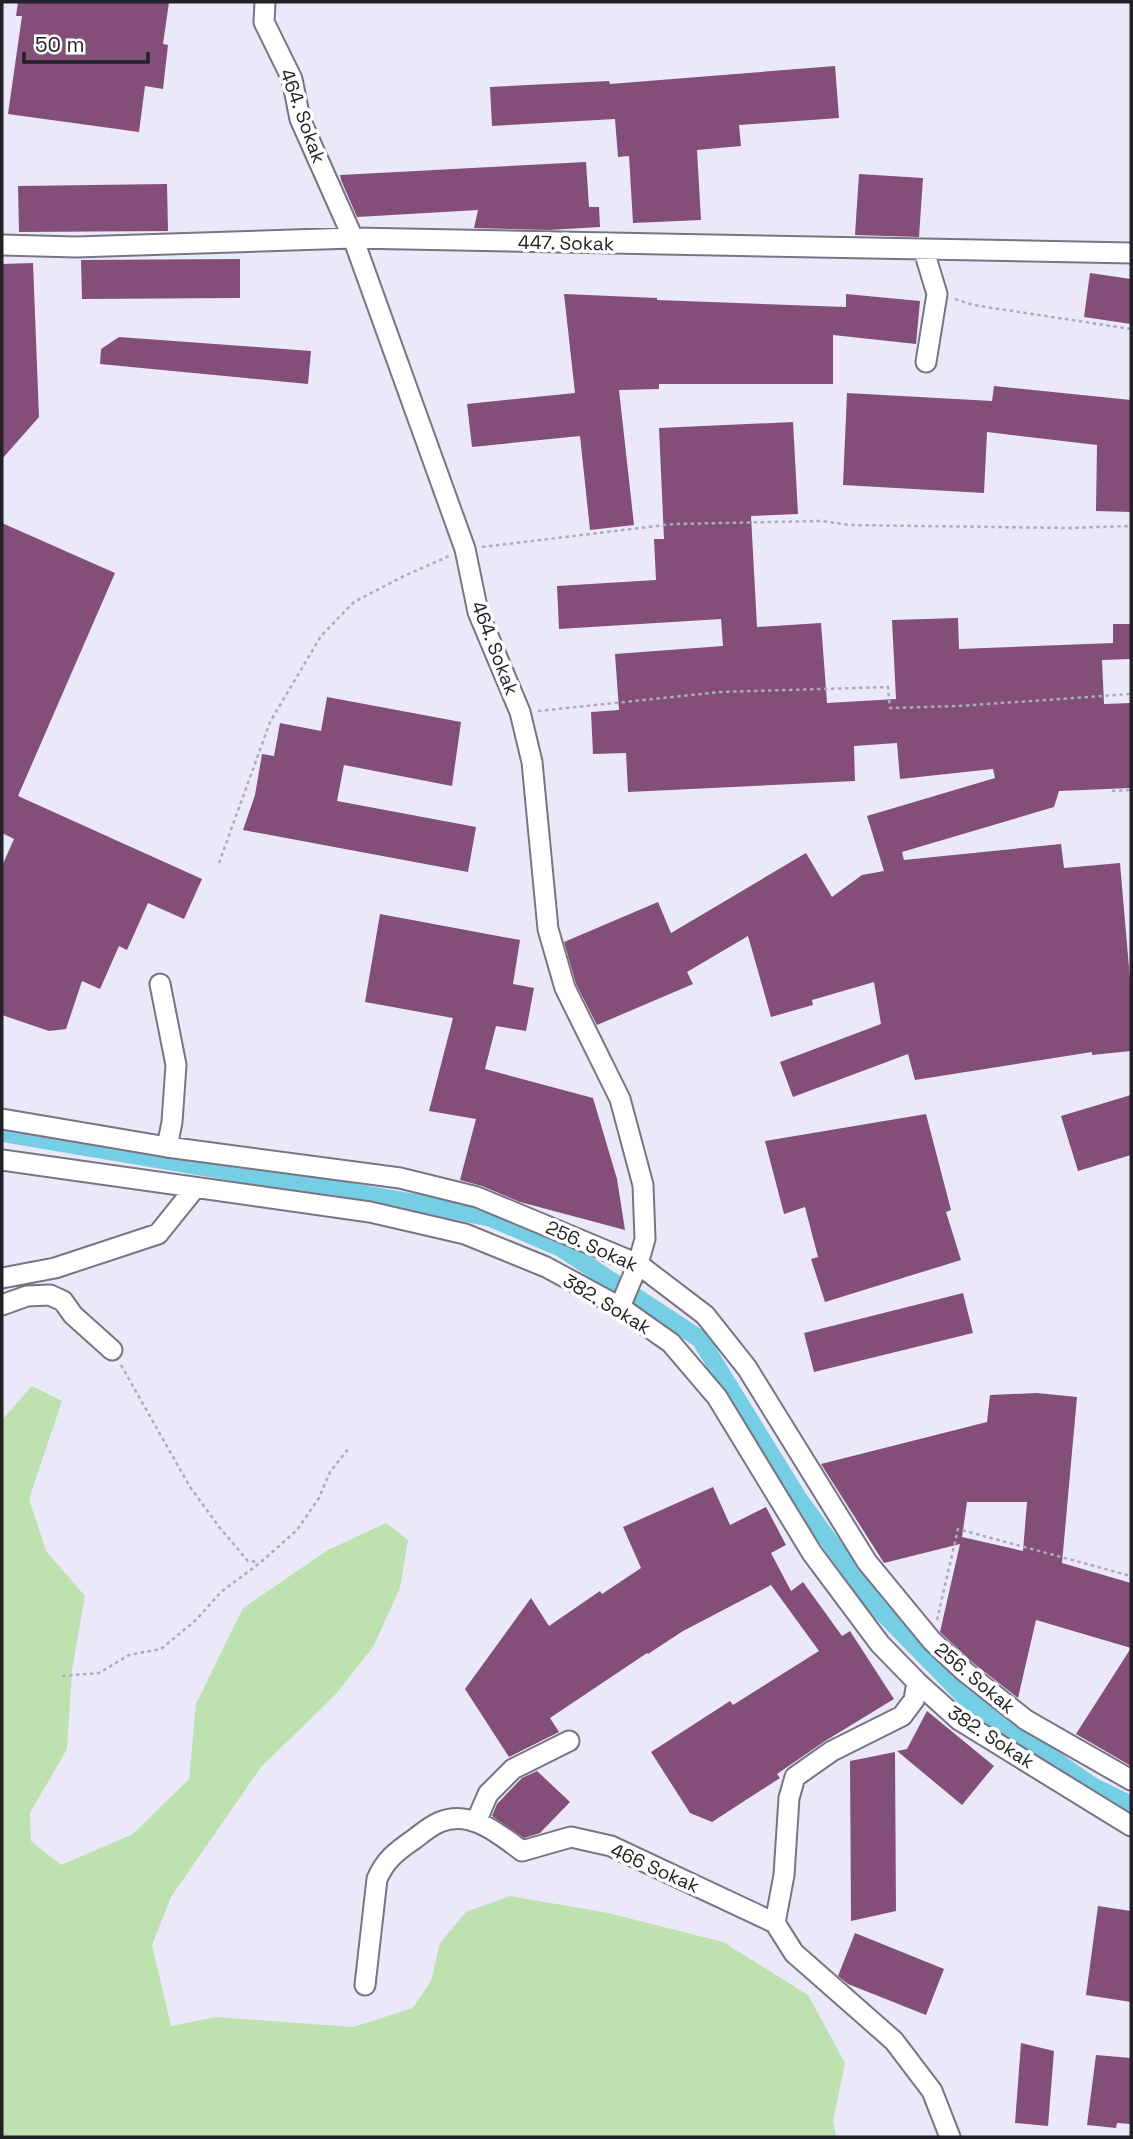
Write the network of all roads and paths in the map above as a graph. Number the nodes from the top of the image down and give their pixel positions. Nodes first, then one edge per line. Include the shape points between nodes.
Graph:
1 (265, 2) edge
2 (354, 238) junction
3 (2, 245) edge
4 (924, 251) junction
5 (1131, 253) edge
6 (937, 293) junction
7 (1131, 329) edge
8 (926, 362) dead end
9 (1131, 526) edge
10 (465, 549) junction
11 (1131, 694) edge
12 (520, 712) junction
13 (1131, 790) edge
14 (1112, 792) dead end
15 (219, 863) dead end
16 (160, 984) dead end
17 (2, 1119) edge
18 (167, 1147) junction
19 (2, 1160) edge
20 (195, 1188) junction
21 (635, 1270) junction
22 (2, 1278) edge
23 (2, 1306) edge
24 (620, 1306) junction
25 (112, 1350) joint
26 (348, 1449) dead end
27 (261, 1562) junction
28 (1131, 1576) edge
29 (932, 1641) junction
30 (62, 1676) dead end
31 (917, 1682) junction
32 (569, 1741) dead end
33 (1131, 1780) edge
34 (476, 1822) junction
35 (1131, 1826) edge
36 (775, 1923) junction
37 (365, 1985) dead end
38 (950, 2137) edge

1 - 2 street, 464. Sokak via 264,22 292,79 300,118
2 - 3 street, 447. Sokak
2 - 4 street, 447. Sokak
2 - 10 street, 464. Sokak
4 - 5 street, 447. Sokak
4 - 6 street
6 - 7 path via 973,305
6 - 8 street
9 - 10 path via 849,525 821,521 673,524
10 - 12 street, 464. Sokak via 478,612
10 - 15 path via 354,603 321,635 270,722
11 - 12 path via 890,708 888,687 720,692
12 - 21 street, 464. Sokak via 532,762 548,929 565,988 620,1098 643,1185 645,1239
13 - 14 path
16 - 18 street via 176,1065
17 - 18 street, 256. Sokak
18 - 21 street, 256. Sokak via 412,1181 477,1197
19 - 20 street, 382. Sokak
20 - 22 street via 158,1234 55,1268
20 - 24 street, 382. Sokak via 370,1212 465,1234
21 - 24 street, 464. Sokak
21 - 29 street, 256. Sokak via 705,1315 747,1368 867,1562
23 - 25 street via 27,1296 50,1295 63,1301
24 - 31 street, 382. Sokak via 671,1343 718,1396 812,1553 880,1644
25 - 27 path via 190,1487 248,1560
26 - 27 path via 296,1530
27 - 30 path via 161,1648 129,1655 99,1673
28 - 29 path via 958,1529
29 - 33 street, 256. Sokak via 1026,1720
31 - 35 street, 382. Sokak via 960,1720
31 - 36 street via 914,1700 902,1716 832,1751 795,1777
32 - 34 street via 513,1769 488,1794
34 - 36 street, 466 Sokak via 522,1851 570,1837 611,1846
34 - 37 street, 466 Sokak via 460,1817 440,1821 383,1865 377,1879
36 - 38 street via 794,1953 894,2041 932,2091

